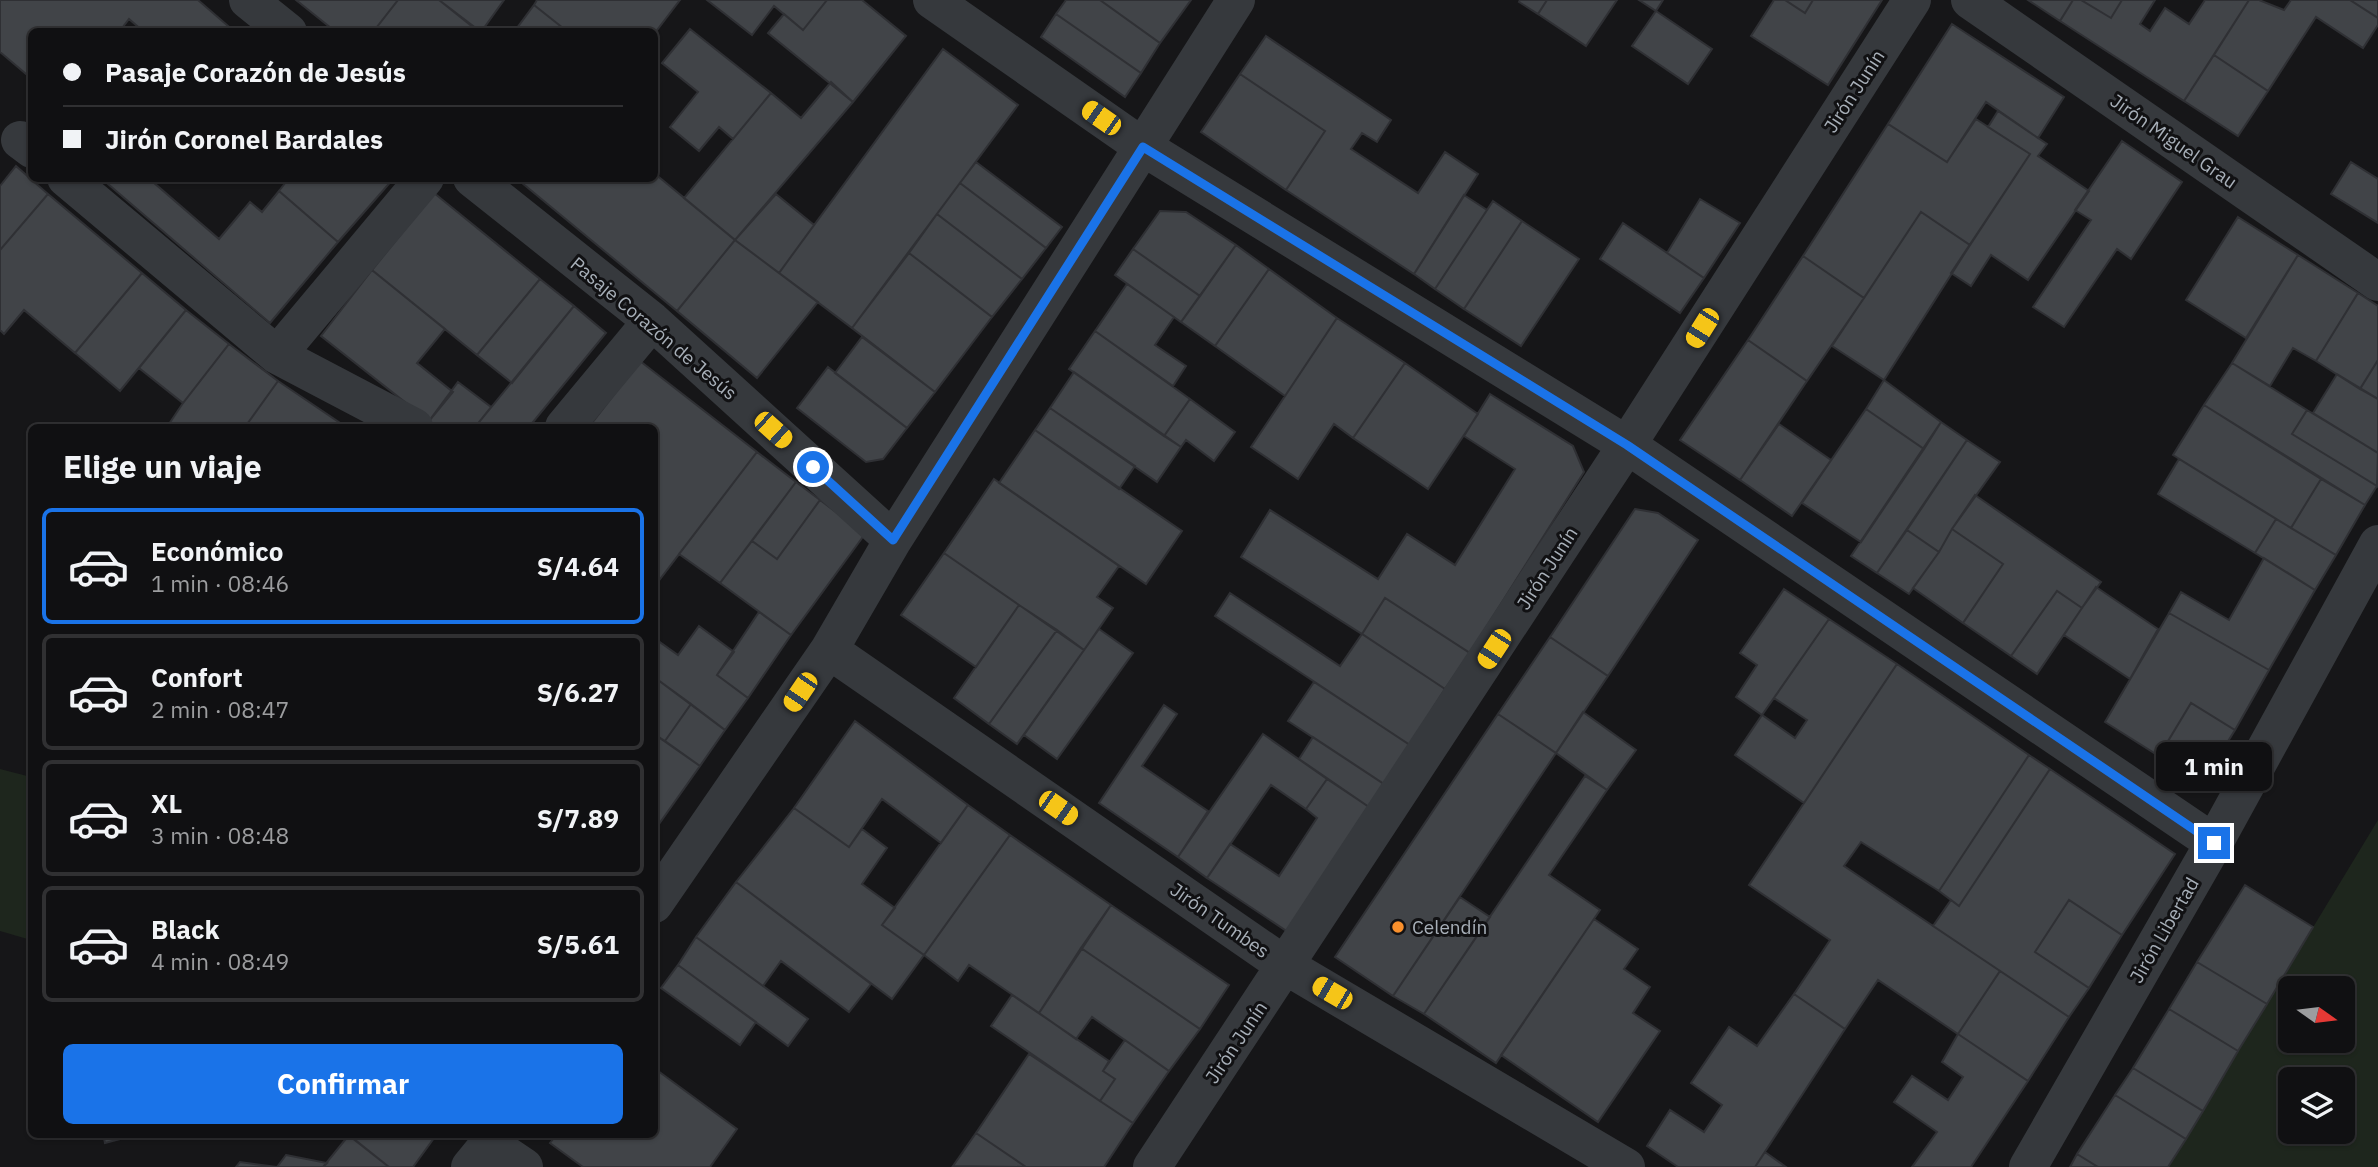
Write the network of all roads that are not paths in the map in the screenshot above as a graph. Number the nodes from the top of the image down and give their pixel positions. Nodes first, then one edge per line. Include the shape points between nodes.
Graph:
1 (248, 0) edge
2 (932, 0) edge
3 (1236, 0) edge
4 (1912, 0) edge
5 (1970, 0) edge
6 (283, 28) edge
7 (1143, 147) junction
8 (71, 182) edge
9 (422, 182) edge
10 (477, 182) edge
11 (2378, 282) edge
12 (652, 321) junction
13 (278, 355) junction
14 (408, 424) edge
15 (566, 424) edge
16 (1627, 445) junction
17 (893, 540) junction
18 (2378, 544) edge
19 (829, 650) junction
20 (2214, 843) junction
21 (658, 898) edge
22 (1286, 966) junction
23 (486, 1148) edge
24 (524, 1167) edge
25 (1152, 1167) edge
26 (1626, 1167) edge
27 (2028, 1167) edge

1 - 6 street
2 - 7 street
3 - 7 street
4 - 16 street, Jirón Junín
5 - 11 street, Jirón Miguel Grau
7 - 16 street
7 - 17 street
8 - 13 street
9 - 13 street
10 - 12 street, Pasaje Corazón de Jesús
12 - 15 street
12 - 17 street, Pasaje Corazón de Jesús
13 - 14 street
16 - 20 street
16 - 22 street, Jirón Junín
17 - 19 street
18 - 20 street, Jirón Libertad
19 - 21 street
19 - 22 street, Jirón Tumbes
20 - 27 street, Jirón Libertad
22 - 25 street, Jirón Junín
22 - 26 street, Jirón Tumbes
23 - 24 street

